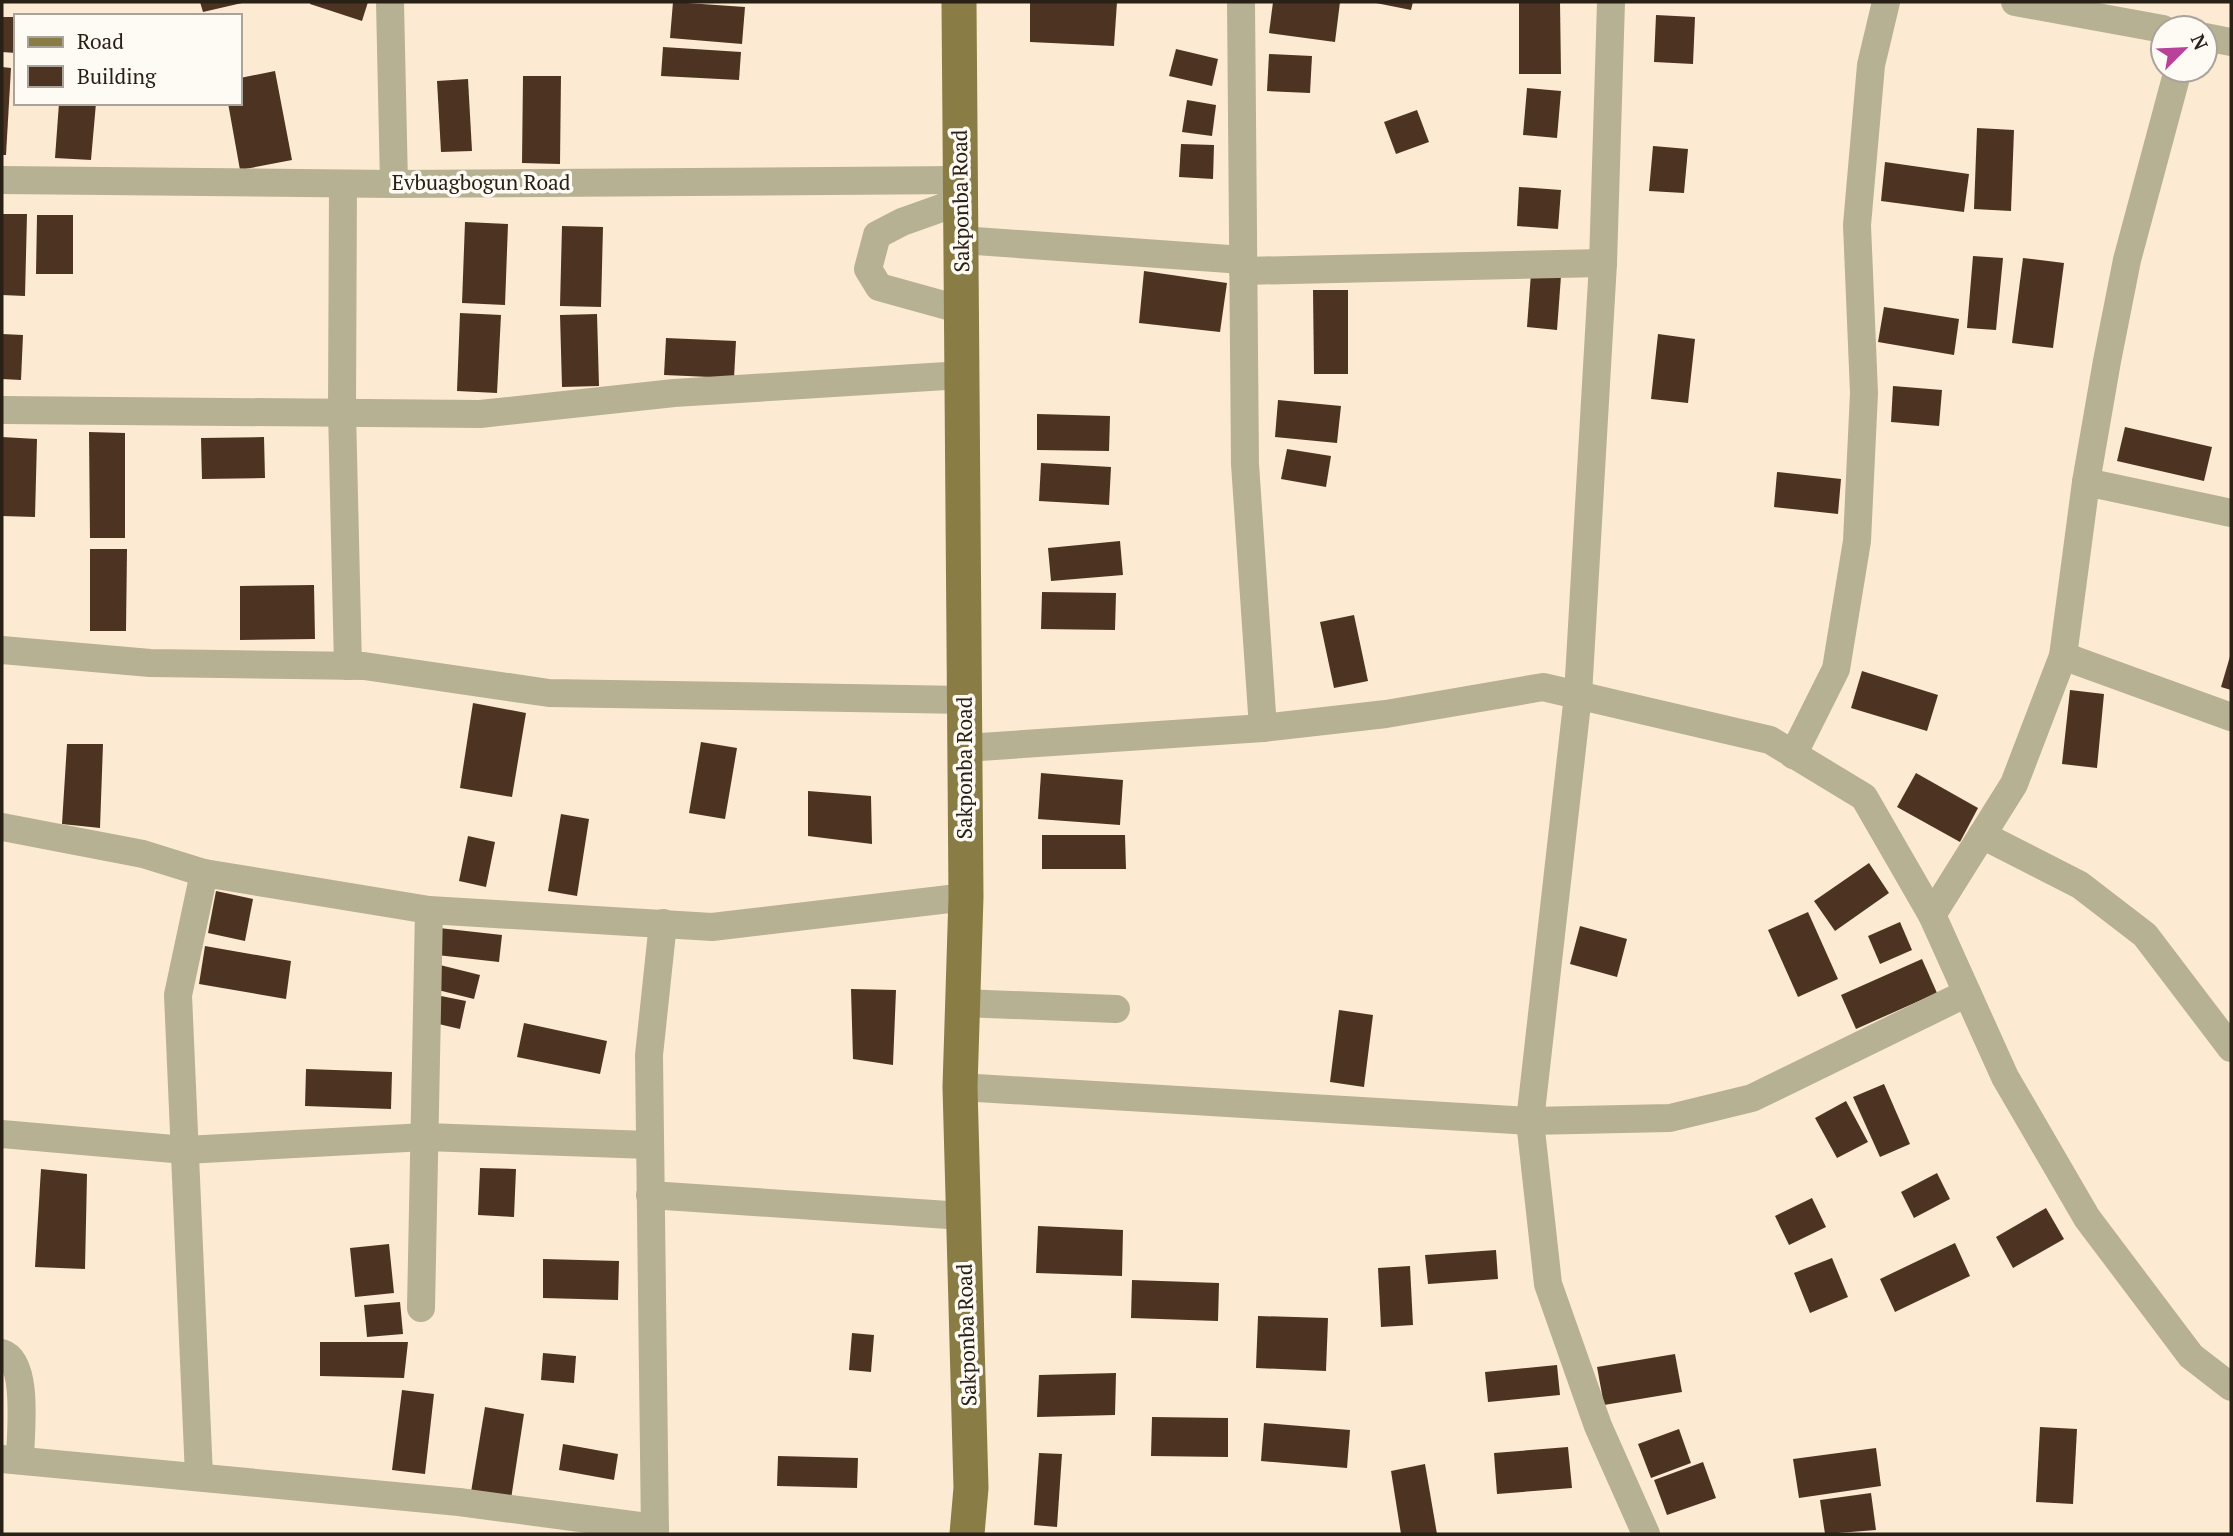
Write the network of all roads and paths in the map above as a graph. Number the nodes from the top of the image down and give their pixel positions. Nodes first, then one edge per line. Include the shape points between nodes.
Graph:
1 (390, 2) edge
2 (959, 2) edge
3 (1241, 2) edge
4 (1611, 2) edge
5 (1886, 2) edge
6 (2015, 2) edge
7 (2118, 11) edge
8 (2149, 23) edge
9 (2174, 84) edge
10 (2, 180) edge
11 (343, 184) junction
12 (394, 184) junction
13 (960, 190) junction
14 (961, 240) junction
15 (1603, 263) junction
16 (1243, 265) junction
17 (962, 310) junction
18 (962, 375) junction
19 (2, 410) edge
20 (342, 411) junction
21 (2086, 482) junction
22 (2231, 513) edge
23 (2, 650) edge
24 (2063, 656) junction
25 (348, 666) junction
26 (1578, 695) junction
27 (965, 700) junction
28 (2231, 716) edge
29 (1263, 728) junction
30 (965, 748) junction
31 (1793, 755) junction
32 (2, 827) edge
33 (1982, 835) junction
34 (204, 873) junction
35 (966, 897) junction
36 (429, 910) junction
37 (1933, 915) junction
38 (663, 922) junction
39 (1967, 993) junction
40 (963, 1003) junction
41 (1116, 1009) dead end
42 (2231, 1048) edge
43 (960, 1087) junction
44 (1531, 1121) junction
45 (2, 1134) edge
46 (425, 1137) junction
47 (649, 1145) junction
48 (185, 1150) junction
49 (650, 1195) junction
50 (963, 1216) junction
51 (421, 1308) dead end
52 (2, 1353) edge
53 (2231, 1387) edge
54 (11, 1460) edge
55 (199, 1476) junction
56 (655, 1531) edge
57 (967, 1534) edge
58 (1646, 1534) edge

1 - 12 street
2 - 13 main road, Sakponba Road
3 - 16 street
4 - 15 street
5 - 31 street via 1871,65 1857,225 1864,393 1857,541 1836,669
6 - 7 street
7 - 8 street
9 - 21 street via 2127,260
10 - 11 street, Evbuagbogun Road
11 - 12 street, Evbuagbogun Road
11 - 20 street
12 - 13 street, Evbuagbogun Road
13 - 14 main road, Sakponba Road
13 - 17 street via 877,235 868,269 879,287
14 - 16 street
14 - 17 main road, Sakponba Road
15 - 16 street
15 - 26 street
16 - 29 street via 1245,464
17 - 18 main road, Sakponba Road
18 - 20 street via 674,394 480,414
18 - 27 main road, Sakponba Road
19 - 20 street
20 - 25 street
21 - 22 street
21 - 24 street
23 - 25 street via 150,663
24 - 28 street
24 - 33 street via 2014,784
25 - 27 street via 549,693
26 - 29 street via 1543,687 1386,714
26 - 31 street via 1770,740
26 - 44 street
27 - 30 main road, Sakponba Road
29 - 30 street
30 - 35 main road, Sakponba Road
31 - 37 street via 1864,797
32 - 34 street via 143,854
33 - 37 street
33 - 42 street via 2080,885 2145,935
34 - 36 street
34 - 48 street via 178,995
35 - 38 street via 712,927
35 - 40 main road, Sakponba Road
36 - 38 street
36 - 46 street
37 - 39 street
38 - 47 street via 649,1055
39 - 44 street via 1752,1098 1670,1118
39 - 53 street via 2005,1077 2087,1218 2191,1356
40 - 41 street
40 - 43 main road, Sakponba Road
43 - 44 street
43 - 50 main road, Sakponba Road
44 - 58 street via 1548,1284 1598,1426
45 - 48 street
46 - 47 street
46 - 48 street
46 - 51 street
47 - 49 street
48 - 55 street
49 - 50 street
49 - 56 street
50 - 57 main road, Sakponba Road via 971,1488
52 - 54 street via 15,1364 20,1378
54 - 55 street
55 - 56 street via 459,1502

